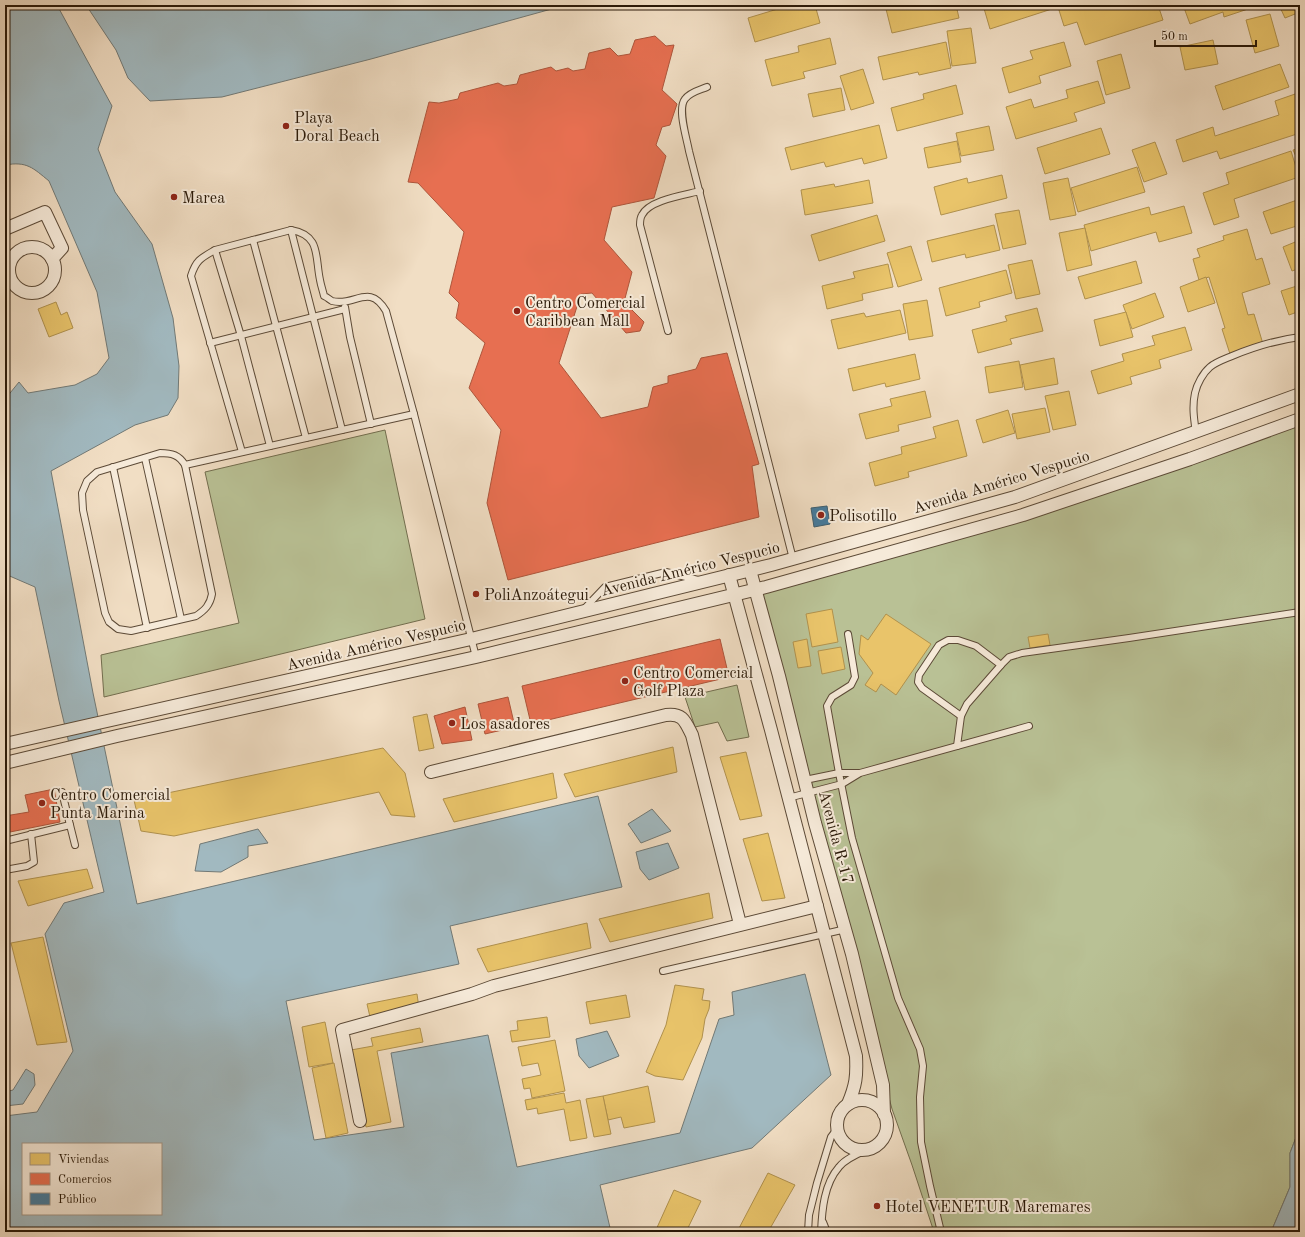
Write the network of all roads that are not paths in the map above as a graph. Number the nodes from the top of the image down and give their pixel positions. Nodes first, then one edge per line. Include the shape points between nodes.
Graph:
1 (707, 87) dead end
2 (700, 191) junction
3 (5, 229) edge
4 (291, 230) junction
5 (253, 240) junction
6 (215, 250) junction
7 (52, 259) junction
8 (7, 277) edge
9 (344, 301) junction
10 (346, 309) junction
11 (314, 317) junction
12 (276, 327) junction
13 (668, 331) dead end
14 (241, 336) junction
15 (1300, 336) edge
16 (210, 343) junction
17 (1300, 394) edge
18 (414, 414) junction
19 (1300, 419) edge
20 (371, 424) junction
21 (342, 430) junction
22 (1196, 433) junction
23 (306, 438) junction
24 (270, 446) junction
25 (242, 452) junction
26 (145, 458) junction
27 (185, 465) junction
28 (113, 467) junction
29 (793, 559) junction
30 (750, 570) junction
31 (729, 575) junction
32 (704, 582) junction
33 (755, 590) junction
34 (734, 595) junction
35 (581, 612) junction
36 (1300, 612) edge
37 (181, 619) junction
38 (147, 628) junction
39 (848, 634) dead end
40 (471, 639) junction
41 (476, 657) junction
42 (1001, 665) junction
43 (961, 716) junction
44 (1029, 726) dead end
45 (5, 744) edge
46 (957, 746) junction
47 (5, 763) edge
48 (431, 772) dead end
49 (839, 773) junction
50 (860, 773) junction
51 (805, 780) junction
52 (842, 784) junction
53 (62, 792) dead end
54 (808, 794) junction
55 (788, 798) junction
56 (70, 825) junction
57 (32, 834) junction
58 (5, 841) edge
59 (75, 845) dead end
60 (5, 870) edge
61 (818, 906) junction
62 (740, 924) junction
63 (846, 929) junction
64 (825, 933) junction
65 (663, 971) dead end
66 (875, 1051) junction
67 (856, 1056) junction
68 (848, 1104) junction
69 (884, 1114) junction
70 (360, 1121) dead end
71 (837, 1129) junction
72 (871, 1148) junction
73 (822, 1217) junction
74 (808, 1232) edge
75 (821, 1232) edge
76 (827, 1232) edge
77 (941, 1232) edge

1 - 2 lane via 690,94 684,100 682,108
2 - 13 lane via 656,203 642,215 640,225
2 - 29 lane
3 - 7 street via 45,212 62,248
4 - 5 lane
4 - 9 lane via 301,232 315,246 324,296 332,301
4 - 11 lane
5 - 6 lane
5 - 12 lane
6 - 14 lane
6 - 16 lane via 195,264 191,276
7 - 8 street via 45,251 36,247 24,248 11,259
7 - 8 street via 54,274 51,282 43,290 25,292
9 - 10 lane
9 - 18 lane via 364,296 381,302 386,311
10 - 11 lane
10 - 20 lane via 350,337
11 - 12 lane
11 - 21 lane
12 - 14 lane
12 - 23 lane
14 - 16 lane
14 - 24 lane
15 - 22 lane via 1258,346 1224,359 1211,367 1195,392 1193,407
16 - 25 lane
17 - 22 street, Avenida Américo Vespucio
18 - 20 lane
18 - 40 lane
19 - 33 street, Avenida Américo Vespucio via 1023,515
20 - 21 lane
21 - 23 lane
22 - 29 street, Avenida Américo Vespucio via 1015,497
23 - 24 lane
24 - 25 lane
25 - 27 lane
26 - 27 lane via 160,453 171,453 180,457
26 - 28 lane
26 - 37 lane
27 - 37 lane via 212,594 205,610 196,616
28 - 38 lane
28 - 38 lane via 98,472 87,481 82,494 93,558 109,622 118,629 131,631
29 - 30 street, Avenida Américo Vespucio
30 - 31 street, Avenida Américo Vespucio
30 - 33 street, Avenida R-17
31 - 32 street, Avenida Américo Vespucio
31 - 34 street
32 - 35 street, Avenida Américo Vespucio
32 - 35 lane via 666,572 620,583 605,587
33 - 34 street, Avenida Américo Vespucio
33 - 51 street, Avenida R-17
34 - 41 street, Avenida Américo Vespucio
34 - 55 street
35 - 40 street, Avenida Américo Vespucio
36 - 42 lane via 1022,653 1009,657
37 - 38 lane
39 - 49 lane via 855,677 851,685 832,697 827,706
40 - 41 lane
40 - 45 street, Avenida Américo Vespucio
41 - 47 street, Avenida Américo Vespucio
42 - 43 lane via 967,704
42 - 43 lane via 976,646 958,640 948,640 939,645 919,675 918,682 922,688
43 - 46 lane
44 - 46 lane
46 - 50 lane
48 - 62 street via 674,714 684,719 692,735
49 - 50 lane
49 - 51 lane
49 - 52 lane
50 - 52 lane
51 - 54 street, Avenida R-17
52 - 54 lane
52 - 77 lane via 852,838 898,998 920,1049 923,1066 920,1097 921,1142
53 - 56 lane
54 - 55 lane
54 - 63 street, Avenida R-17
55 - 61 street
56 - 57 lane
56 - 59 lane
57 - 58 lane
57 - 60 lane via 34,862 28,866
61 - 62 street
61 - 64 street
62 - 70 street via 494,986 342,1030
63 - 64 lane
63 - 66 street, Avenida R-17
64 - 65 lane
64 - 67 street
66 - 67 street
66 - 69 street, Avenida R-17 via 883,1085
67 - 68 street via 855,1089
68 - 69 street via 864,1100 873,1102
68 - 71 street via 838,1116
69 - 72 street, Avenida R-17 via 885,1134
71 - 72 street via 841,1139 854,1148
71 - 74 lane via 831,1137 817,1183
72 - 73 lane via 839,1166 830,1180
73 - 75 lane
73 - 76 lane

